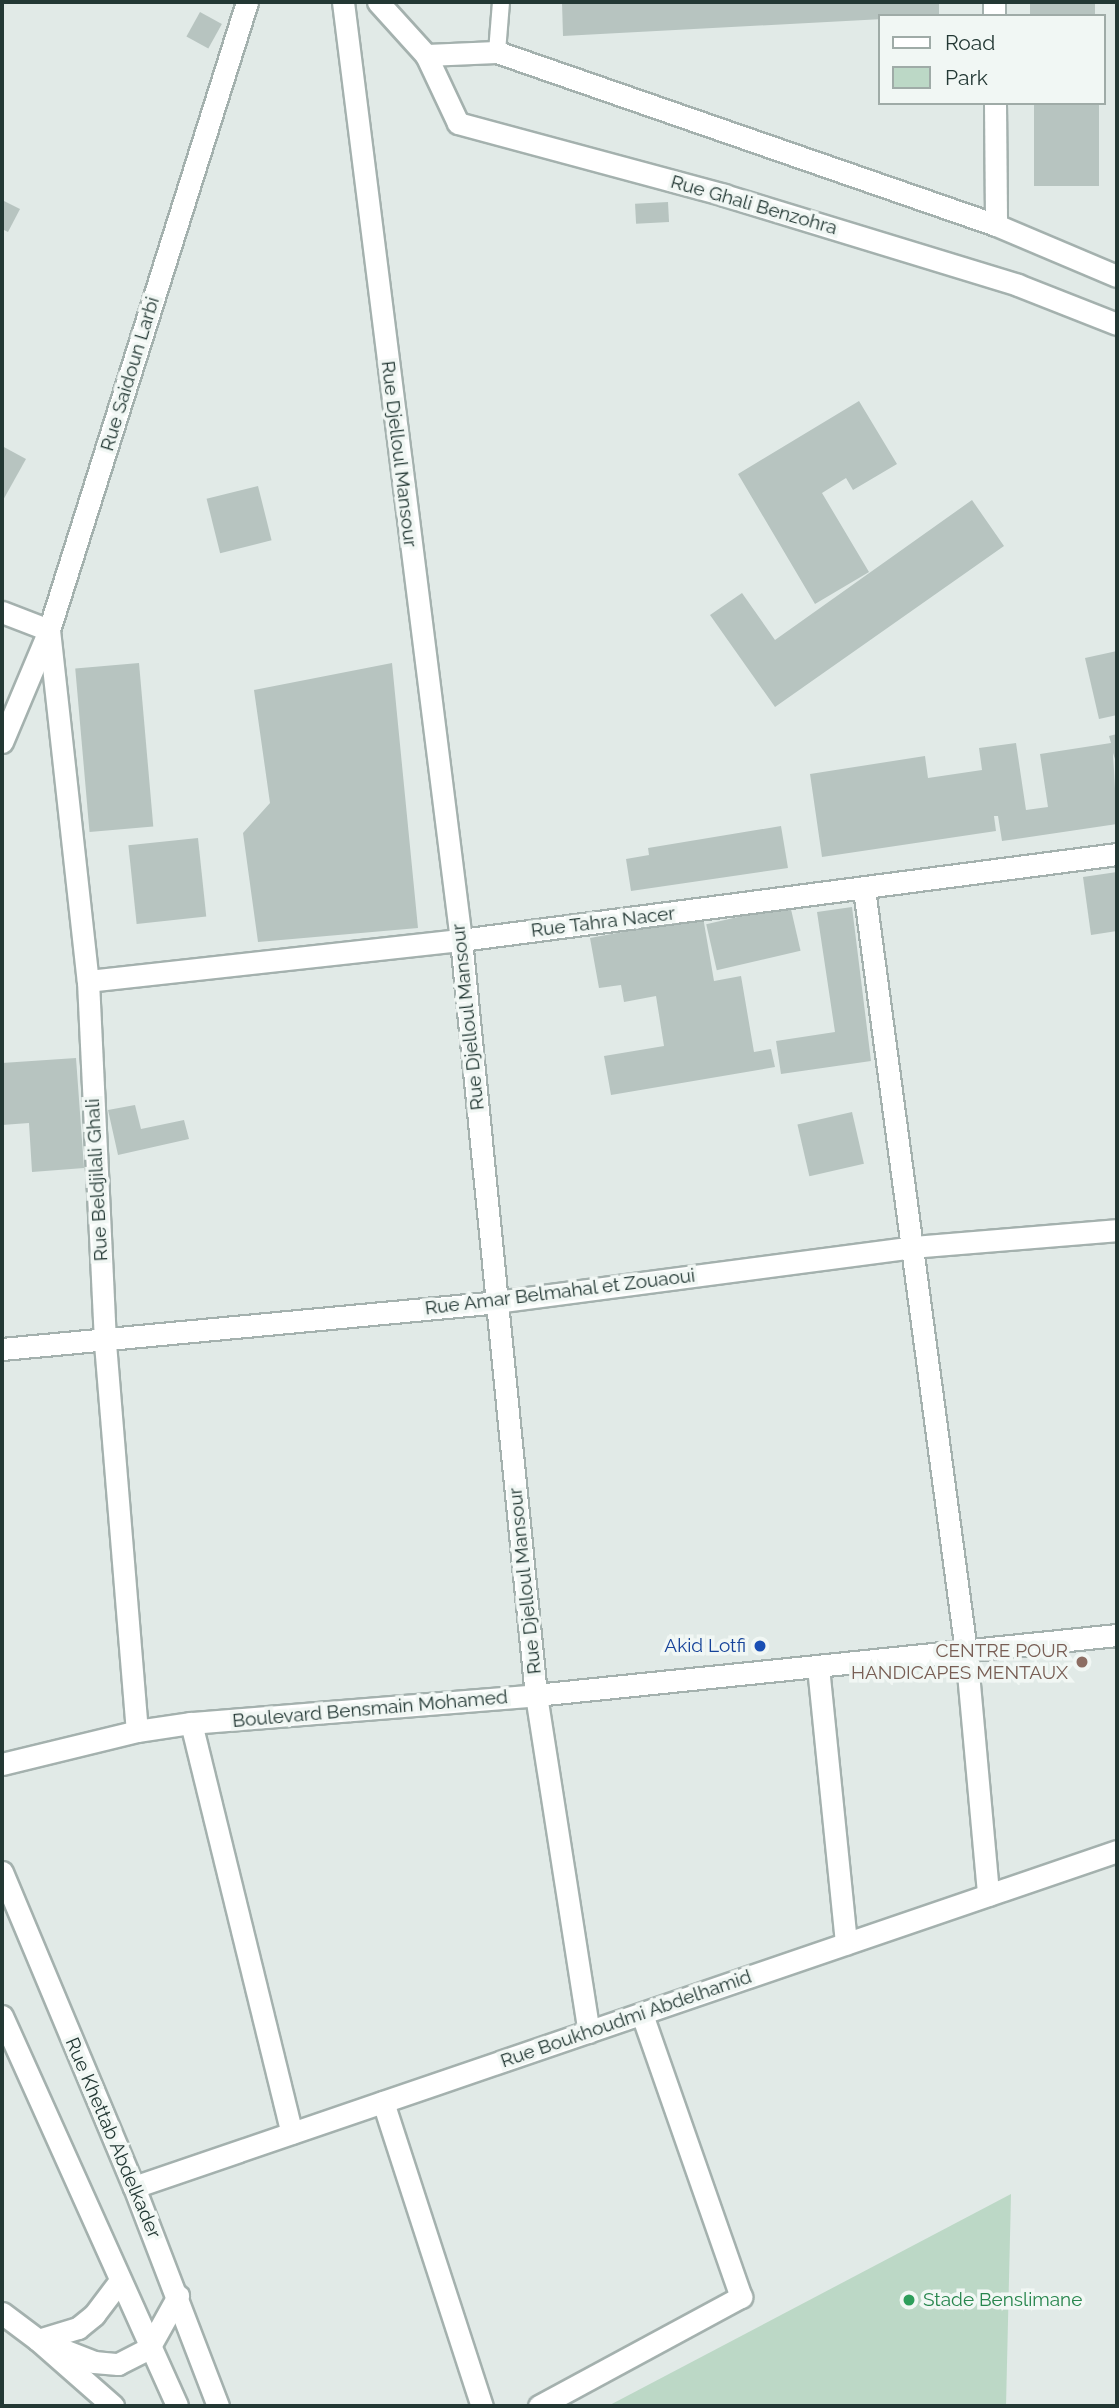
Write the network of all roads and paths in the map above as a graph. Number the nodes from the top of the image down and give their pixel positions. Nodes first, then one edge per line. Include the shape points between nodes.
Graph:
1 (247, 2) edge
2 (343, 2) edge
3 (378, 2) edge
4 (500, 2) edge
5 (497, 52) junction
6 (426, 55) junction
7 (995, 105) edge
8 (996, 225) junction
9 (1117, 276) edge
10 (1117, 324) edge
11 (2, 612) edge
12 (49, 630) junction
13 (2, 742) edge
14 (1117, 855) edge
15 (864, 889) junction
16 (461, 940) junction
17 (88, 981) junction
18 (1117, 1230) edge
19 (912, 1247) junction
20 (496, 1301) junction
21 (105, 1343) junction
22 (2, 1349) edge
23 (1117, 1635) edge
24 (966, 1651) junction
25 (818, 1667) junction
26 (536, 1695) junction
27 (191, 1723) junction
28 (137, 1731) junction
29 (2, 1764) edge
30 (1117, 1851) edge
31 (2, 1872) edge
32 (988, 1895) junction
33 (846, 1944) junction
34 (642, 2014) junction
35 (2, 2016) edge
36 (589, 2032) junction
37 (383, 2102) junction
38 (292, 2133) junction
39 (134, 2187) junction
40 (119, 2283) junction
41 (177, 2296) junction
42 (2, 2313) edge
43 (38, 2340) junction
44 (149, 2348) junction
45 (113, 2406) edge
46 (177, 2406) edge
47 (218, 2406) edge
48 (482, 2406) edge
49 (539, 2406) edge

1 - 12 street, Rue Saidoun Larbi
2 - 16 street, Rue Djelloul Mansour
3 - 6 street, Rue Ghali Benzohra
4 - 5 lane
5 - 6 street
5 - 8 street
6 - 10 street, Rue Ghali Benzohra via 458,124 737,199 1018,285
7 - 8 street
8 - 9 street
11 - 12 street
12 - 13 street, Rue Saidoun Larbi
12 - 17 street, Rue Beldjilali Ghali
14 - 15 street, Rue Tahra Nacer
15 - 16 street, Rue Tahra Nacer
15 - 19 street
16 - 17 street, Rue Tahra Nacer
16 - 20 street, Rue Djelloul Mansour
17 - 21 street, Rue Beldjilali Ghali
18 - 19 street, Rue Amar Belmahal et Zouaoui
19 - 20 street, Rue Amar Belmahal et Zouaoui
19 - 24 street
20 - 21 street, Rue Amar Belmahal et Zouaoui
20 - 26 street, Rue Djelloul Mansour
21 - 22 street, Rue Amar Belmahal et Zouaoui
21 - 28 street, Rue Beldjilali Ghali
23 - 24 street, Boulevard Bensmain Mohamed
24 - 25 street, Boulevard Bensmain Mohamed
24 - 32 street
25 - 26 street, Boulevard Bensmain Mohamed
25 - 33 street
26 - 27 street, Boulevard Bensmain Mohamed
26 - 36 street, Rue Djelloul Mansour
27 - 28 street, Boulevard Bensmain Mohamed
27 - 38 street
28 - 29 street, Boulevard Bensmain Mohamed
30 - 32 street, Rue Boukhoudmi Abdelhamid
31 - 39 street, Rue Khettab Abdelkader
32 - 33 street, Rue Boukhoudmi Abdelhamid
33 - 34 street, Rue Boukhoudmi Abdelhamid
34 - 36 street, Rue Boukhoudmi Abdelhamid
34 - 49 street via 741,2297
35 - 40 street
36 - 37 street, Rue Boukhoudmi Abdelhamid
37 - 38 street, Rue Boukhoudmi Abdelhamid
37 - 48 street
38 - 39 street, Rue Boukhoudmi Abdelhamid
39 - 41 street, Rue Khettab Abdelkader
40 - 43 street via 86,2322
40 - 44 street
41 - 44 street
41 - 47 street, Rue Khettab Abdelkader
42 - 43 street
43 - 44 street via 106,2364 130,2361
43 - 45 street
44 - 46 street

